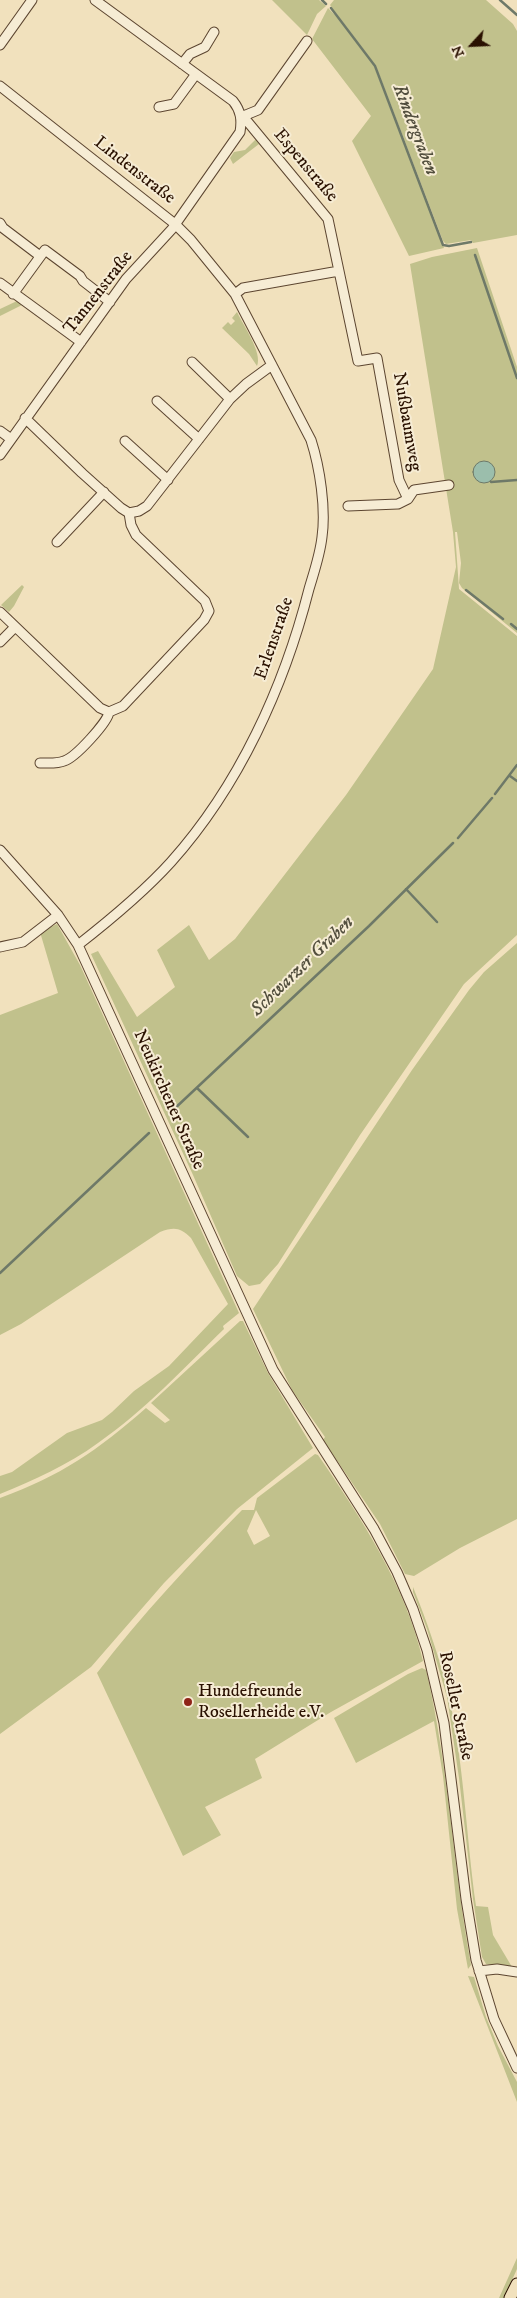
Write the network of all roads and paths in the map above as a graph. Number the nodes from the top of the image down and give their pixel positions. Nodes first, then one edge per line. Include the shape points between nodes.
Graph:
1 (32, 0) edge
2 (95, 0) edge
3 (106, 3) edge
4 (214, 32) dead end
5 (307, 41) dead end
6 (0, 45) edge
7 (182, 64) junction
8 (196, 74) junction
9 (0, 86) edge
10 (159, 107) dead end
11 (241, 117) junction
12 (0, 223) edge
13 (175, 224) junction
14 (40, 256) junction
15 (339, 271) junction
16 (0, 283) edge
17 (13, 294) junction
18 (235, 294) junction
19 (110, 302) junction
20 (81, 342) junction
21 (192, 362) dead end
22 (272, 365) junction
23 (230, 399) junction
24 (157, 401) dead end
25 (25, 418) junction
26 (0, 432) edge
27 (11, 439) junction
28 (199, 439) junction
29 (125, 441) dead end
30 (0, 456) edge
31 (168, 480) junction
32 (449, 485) dead end
33 (104, 492) junction
34 (408, 499) junction
35 (348, 506) dead end
36 (130, 513) junction
37 (57, 542) dead end
38 (0, 612) edge
39 (16, 626) junction
40 (0, 642) edge
41 (107, 711) junction
42 (40, 762) dead end
43 (0, 850) edge
44 (58, 915) junction
45 (78, 945) junction
46 (0, 947) edge
47 (279, 1380) joint
48 (478, 1971) junction
49 (517, 1972) edge
50 (517, 2068) edge
51 (517, 2284) edge
52 (510, 2298) edge

1 - 6 street
2 - 3 street, Espenstraße
3 - 7 street, Espenstraße
4 - 7 street via 205,47 190,54
5 - 11 street via 258,110
7 - 8 street, Espenstraße
8 - 10 street via 174,104
8 - 11 street, Espenstraße via 233,101
9 - 13 street, Lindenstraße
11 - 13 street, Tannenstraße via 240,132
11 - 15 street, Espenstraße via 328,219
12 - 14 street
13 - 18 street, Lindenstraße
13 - 19 street, Tannenstraße
14 - 17 street
14 - 19 street via 45,250
15 - 18 street via 243,288
15 - 34 street, Nußbaumweg via 358,361 377,358 399,480
16 - 17 street
17 - 20 street
18 - 22 street, Erlenstraße
19 - 20 street, Tannenstraße
20 - 25 street, Tannenstraße
21 - 23 street
22 - 23 street
22 - 45 street, Erlenstraße via 311,440 321,494 322,536 298,632 248,750 204,821 155,878
23 - 28 street
24 - 28 street
25 - 27 street, Tannenstraße
25 - 33 street
26 - 27 street
27 - 30 street, Tannenstraße
28 - 31 street
29 - 31 street
31 - 36 street via 148,506
32 - 34 street, Nußbaumweg via 414,490
33 - 36 street
33 - 37 street
34 - 35 street, Nußbaumweg via 398,504
36 - 41 street via 136,535 205,601 209,612 123,706
38 - 39 street
39 - 40 street
39 - 41 street via 96,705
41 - 42 street via 109,717 102,726 69,758
43 - 44 street, Neukirchener Straße
44 - 45 street, Neukirchener Straße
44 - 46 street via 23,942
45 - 47 street, Neukirchener Straße
47 - 48 street, Roseller Straße via 382,1544 423,1638 444,1723
48 - 49 street
48 - 50 street, Roseller Straße via 494,2019
51 - 52 main road

